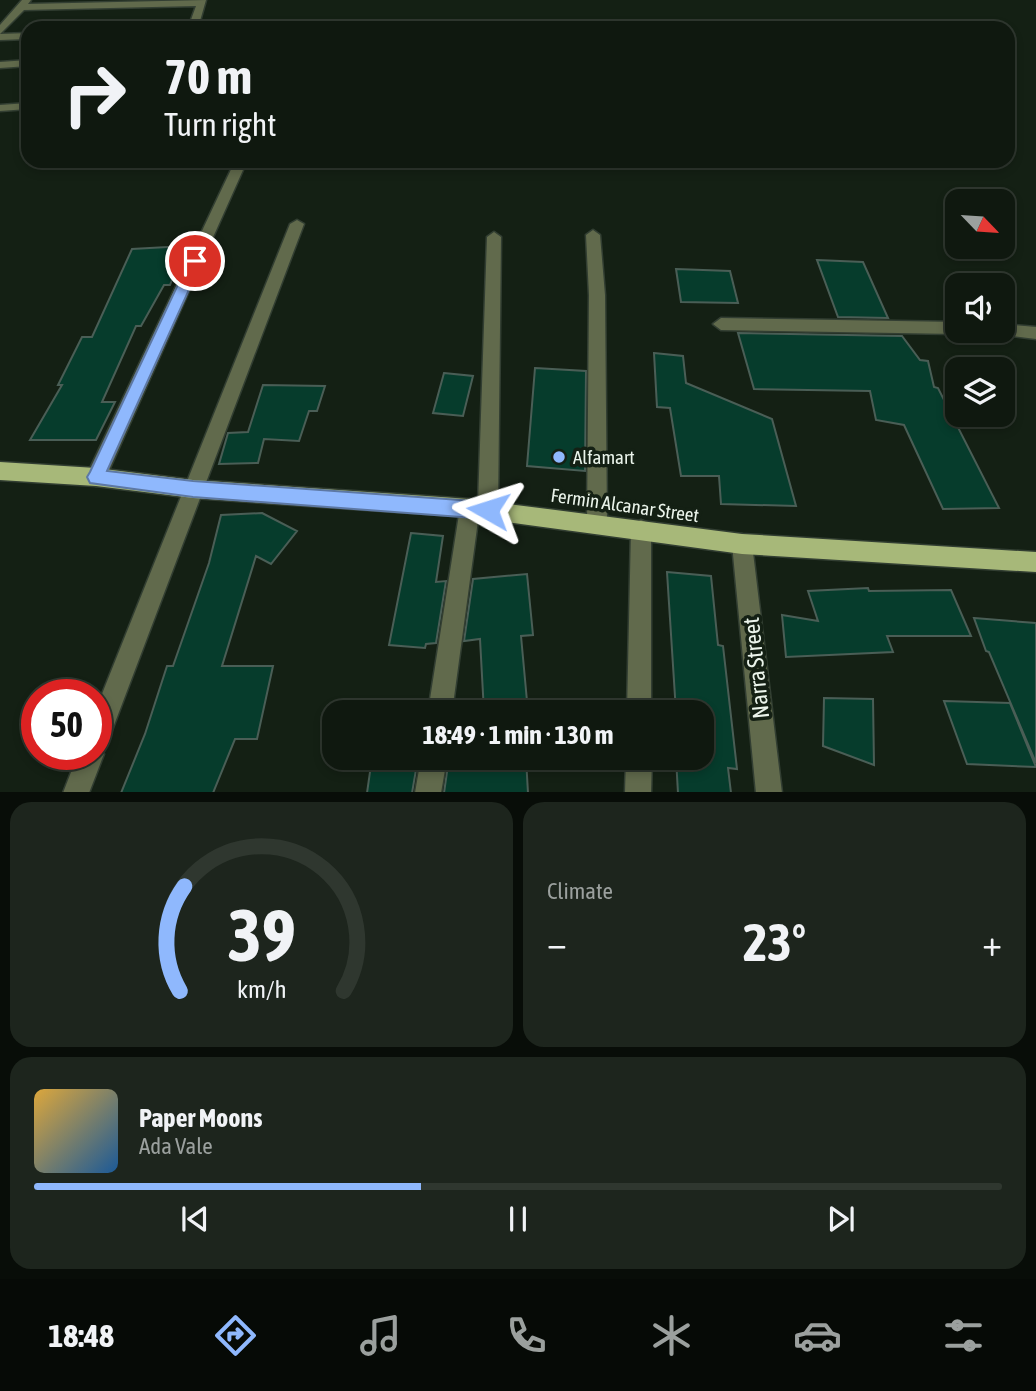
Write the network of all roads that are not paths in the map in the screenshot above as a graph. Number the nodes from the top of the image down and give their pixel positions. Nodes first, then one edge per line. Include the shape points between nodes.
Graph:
1 (201, 1) edge
2 (148, 2) edge
3 (90, 3) edge
4 (23, 4) edge
5 (195, 21) edge
6 (0, 31) edge
7 (21, 36) edge
8 (0, 37) edge
9 (21, 64) edge
10 (0, 65) edge
11 (21, 106) edge
12 (0, 108) edge
13 (239, 168) edge
14 (298, 224) dead end
15 (593, 235) dead end
16 (494, 237) dead end
17 (721, 324) dead end
18 (945, 328) edge
19 (1015, 331) edge
20 (1036, 333) edge
21 (0, 471) edge
22 (96, 477) junction
23 (193, 489) junction
24 (479, 509) junction
25 (597, 524) junction
26 (641, 530) junction
27 (742, 544) junction
28 (1036, 562) edge
29 (112, 699) edge
30 (442, 700) edge
31 (639, 700) edge
32 (85, 770) edge
33 (431, 770) edge
34 (639, 770) edge
35 (76, 792) edge
36 (428, 792) edge
37 (638, 792) edge
38 (769, 792) edge

1 - 2 street
1 - 5 street
2 - 3 street
3 - 4 street
4 - 6 street
7 - 8 street
9 - 10 street
11 - 12 street
13 - 22 street
14 - 23 street
15 - 25 street
16 - 24 street
17 - 18 street
19 - 20 street
21 - 22 main road, Fermin Alcanar Street
22 - 23 main road, Fermin Alcanar Street
23 - 24 main road, Fermin Alcanar Street
23 - 29 street
24 - 25 main road, Fermin Alcanar Street
24 - 30 street
25 - 26 main road, Fermin Alcanar Street
26 - 27 main road, Fermin Alcanar Street
26 - 31 street
27 - 28 main road, Fermin Alcanar Street
27 - 38 street, Narra Street
32 - 35 street
33 - 36 street
34 - 37 street

